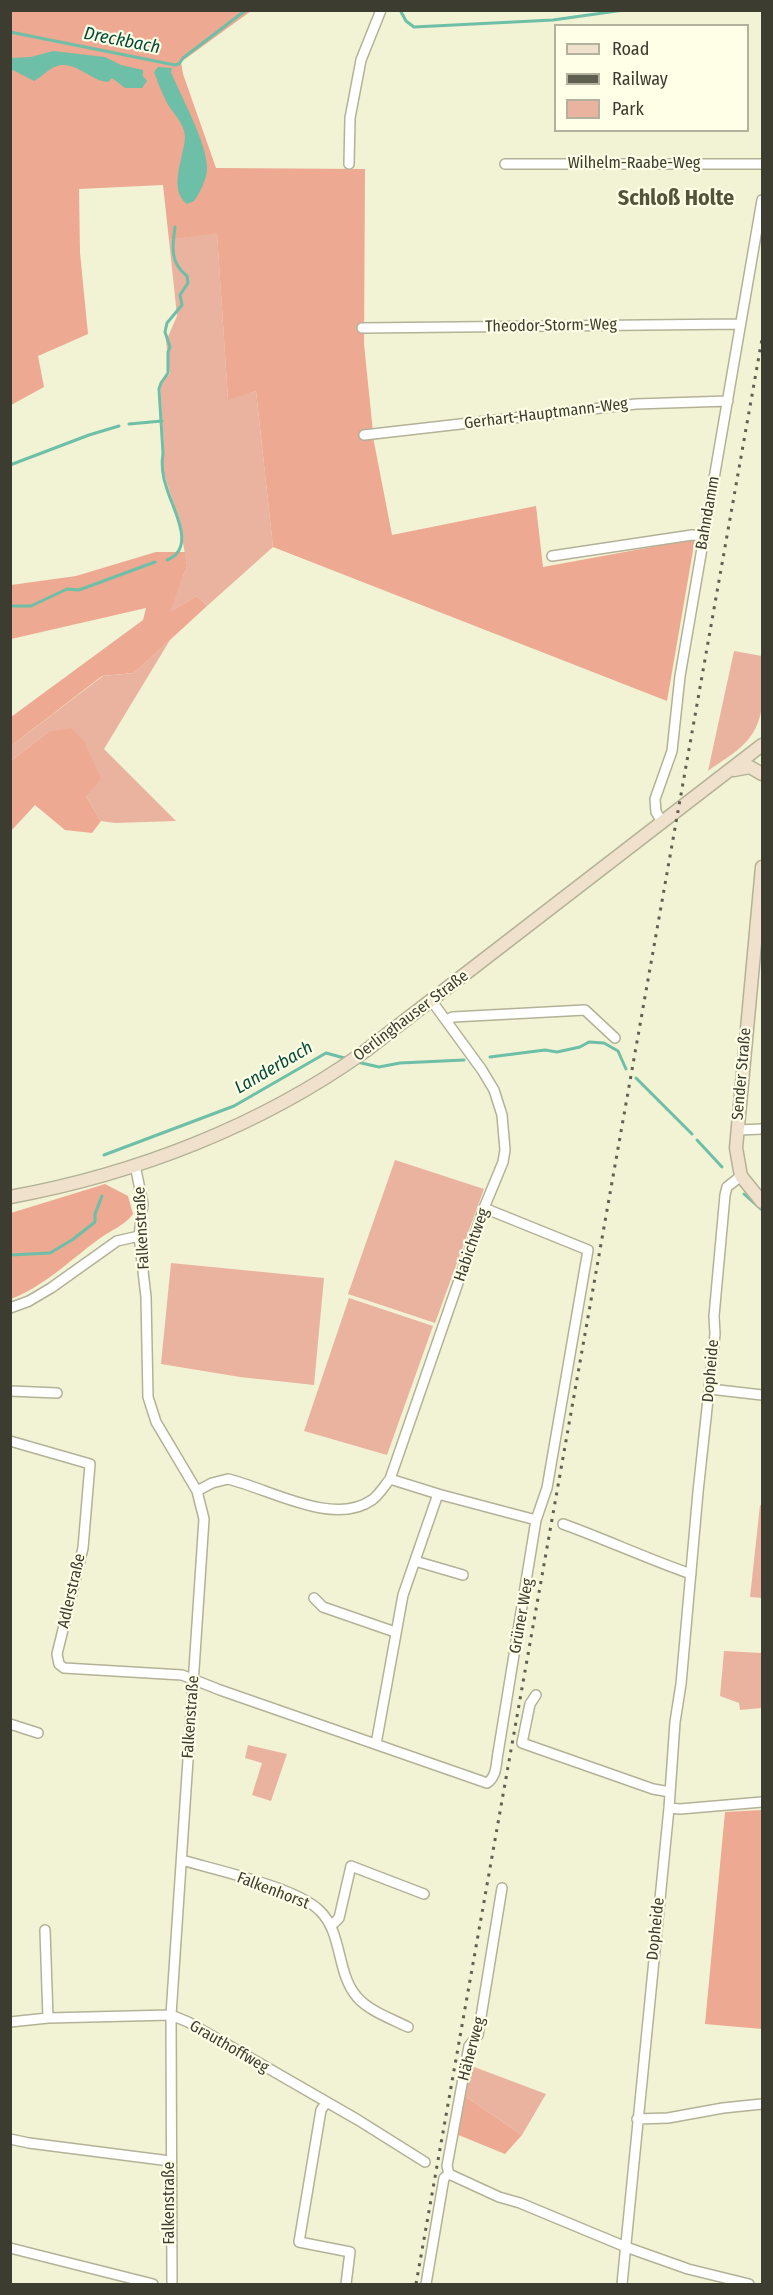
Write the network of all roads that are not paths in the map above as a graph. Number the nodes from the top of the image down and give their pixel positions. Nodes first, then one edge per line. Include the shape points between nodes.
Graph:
1 (381, 10) edge
2 (349, 164) dead end
3 (505, 164) dead end
4 (762, 164) edge
5 (762, 200) edge
6 (740, 324) junction
7 (362, 328) dead end
8 (728, 401) junction
9 (364, 435) dead end
10 (705, 537) junction
11 (552, 556) dead end
12 (762, 745) edge
13 (730, 771) junction
14 (762, 774) edge
15 (663, 823) junction
16 (762, 867) edge
17 (431, 1000) junction
18 (446, 1020) junction
19 (615, 1038) dead end
20 (762, 1129) edge
21 (738, 1130) junction
22 (135, 1165) junction
23 (741, 1176) junction
24 (10, 1197) edge
25 (762, 1202) edge
26 (484, 1208) junction
27 (139, 1236) junction
28 (10, 1308) edge
29 (710, 1389) junction
30 (10, 1391) edge
31 (57, 1392) dead end
32 (762, 1395) edge
33 (10, 1441) edge
34 (390, 1479) junction
35 (197, 1491) junction
36 (438, 1494) junction
37 (536, 1520) junction
38 (563, 1524) dead end
39 (415, 1560) junction
40 (691, 1574) junction
41 (463, 1575) dead end
42 (314, 1598) dead end
43 (395, 1632) junction
44 (193, 1678) junction
45 (536, 1695) dead end
46 (10, 1725) edge
47 (38, 1733) dead end
48 (376, 1744) junction
49 (670, 1792) junction
50 (762, 1802) edge
51 (669, 1808) junction
52 (182, 1860) junction
53 (502, 1888) dead end
54 (424, 1894) dead end
55 (331, 1926) junction
56 (45, 1930) dead end
57 (171, 2015) junction
58 (48, 2018) junction
59 (10, 2022) edge
60 (408, 2027) dead end
61 (326, 2103) junction
62 (762, 2104) edge
63 (637, 2119) junction
64 (10, 2139) edge
65 (170, 2161) junction
66 (425, 2162) dead end
67 (449, 2175) junction
68 (626, 2247) junction
69 (10, 2248) edge
70 (153, 2284) edge
71 (172, 2284) edge
72 (346, 2284) edge
73 (426, 2284) edge
74 (622, 2284) edge
75 (749, 2284) edge

1 - 2 street via 361,60 350,118
3 - 4 street, Wilhelm-Raabe-Weg
5 - 6 street, Bahndamm
6 - 7 street, Theodor-Storm-Weg
6 - 8 street, Bahndamm
8 - 9 street, Gerhart-Hauptmann-Weg via 636,404
8 - 10 street, Bahndamm
10 - 11 street via 692,535
10 - 15 street, Bahndamm via 680,676 672,752 655,799 656,812
12 - 13 main road, Oerlinghauser Straße
13 - 14 main road via 750,767
13 - 15 main road, Oerlinghauser Straße
15 - 17 main road, Oerlinghauser Straße
16 - 21 main road, Sender Straße
17 - 18 street, Habichtweg
17 - 22 main road, Oerlinghauser Straße via 342,1068 278,1106
18 - 19 street via 585,1010
18 - 26 street, Habichtweg via 494,1090 502,1114 504,1156
20 - 21 street
21 - 23 main road, Sender Straße via 736,1148
22 - 24 main road, Oerlinghauser Straße
22 - 27 street, Falkenstraße via 143,1204
23 - 25 main road, Sender Straße
23 - 29 street, Dopheide via 727,1187
26 - 34 street, Habichtweg
26 - 37 street, Grüner Weg via 588,1250 547,1488
27 - 28 street via 117,1241 51,1288
27 - 35 street, Falkenstraße via 146,1297 148,1397 156,1422
29 - 32 street
29 - 40 street, Dopheide
30 - 31 street
33 - 44 street, Adlerstraße via 90,1464 83,1548 57,1654 59,1664 73,1669
34 - 35 street, Habichtweg via 373,1499 351,1510 324,1510 228,1479
34 - 36 street
35 - 44 street, Falkenstraße via 204,1519
36 - 37 street
36 - 39 street
37 - 48 street, Grüner Weg via 494,1777 487,1783
38 - 40 street
39 - 41 street
39 - 43 street
40 - 49 street, Dopheide
42 - 43 street via 323,1607
43 - 48 street
44 - 48 street, Grüner Weg
44 - 52 street, Falkenstraße
45 - 49 street via 530,1704 522,1743
46 - 47 street
49 - 51 street, Dopheide
50 - 51 street
51 - 63 street, Dopheide
52 - 55 street, Falkenhorst via 302,1899 319,1910
52 - 57 street, Falkenstraße
53 - 67 street, Häherweg via 478,2036 470,2046 449,2155
54 - 55 street via 351,1866 339,1918
55 - 60 street, Falkenhorst via 348,1982 357,1997
56 - 58 street
57 - 58 street, Grauthoffweg
57 - 61 street, Grauthoffweg
57 - 65 street, Falkenstraße
58 - 59 street, Grauthoffweg
61 - 66 street, Grauthoffweg
61 - 72 street via 321,2110 299,2242 350,2252
62 - 63 street
63 - 68 street, Dopheide
64 - 65 street
65 - 71 street, Falkenstraße
67 - 68 street
67 - 73 street, Häherweg via 444,2178
68 - 74 street, Dopheide
68 - 75 street via 688,2269
69 - 70 street

